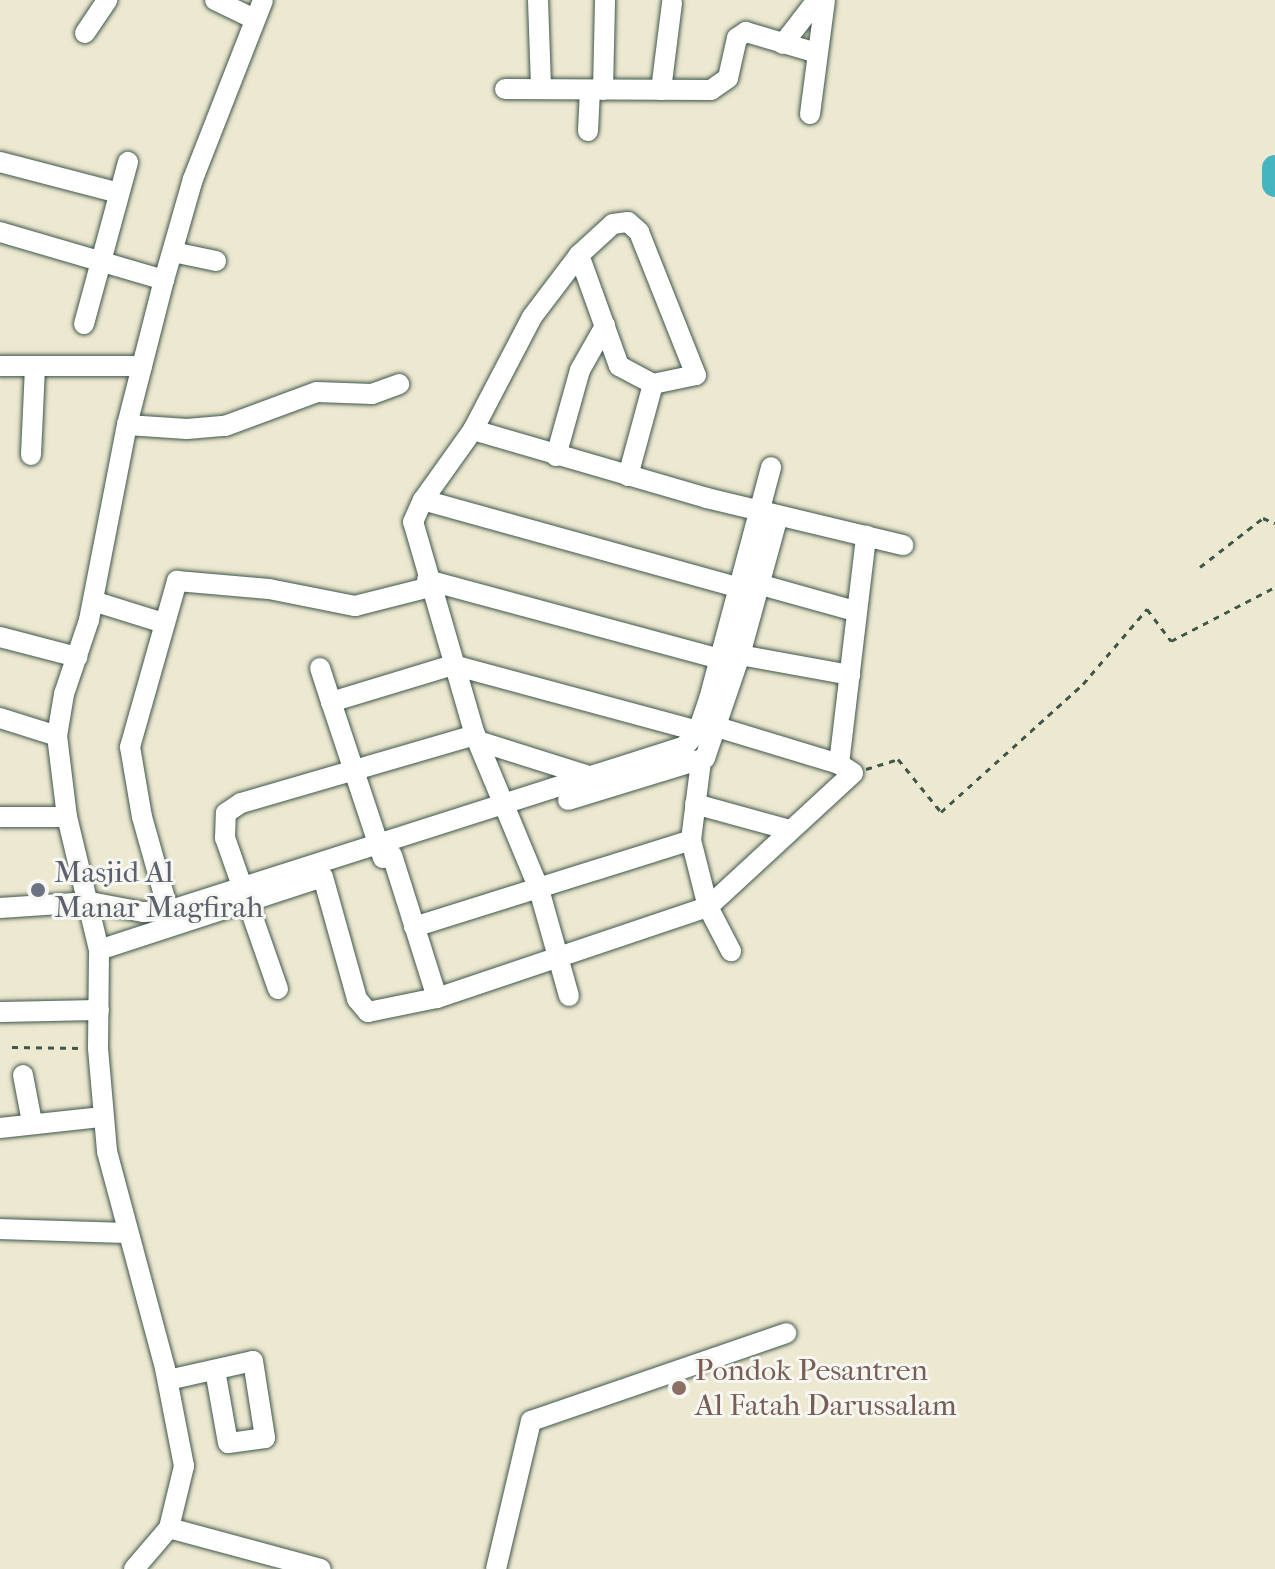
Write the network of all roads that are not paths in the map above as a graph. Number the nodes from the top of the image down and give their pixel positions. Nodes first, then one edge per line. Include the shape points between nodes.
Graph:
1 (107, 0) edge
2 (215, 0) edge
3 (538, 0) edge
4 (605, 0) edge
5 (817, 0) edge
6 (825, 0) edge
7 (672, 3) dead end
8 (258, 9) edge
9 (85, 33) dead end
10 (783, 44) junction
11 (817, 53) junction
12 (541, 86) junction
13 (505, 89) dead end
14 (596, 90) junction
15 (661, 90) junction
16 (810, 114) dead end
17 (588, 131) dead end
18 (0, 162) edge
19 (128, 162) dead end
20 (119, 193) junction
21 (0, 232) edge
22 (173, 252) junction
23 (579, 255) junction
24 (216, 261) dead end
25 (104, 262) junction
26 (164, 280) junction
27 (84, 324) dead end
28 (605, 326) junction
29 (0, 366) edge
30 (35, 366) junction
31 (142, 366) junction
32 (399, 384) dead end
33 (653, 384) junction
34 (127, 425) junction
35 (473, 430) junction
36 (31, 455) dead end
37 (556, 456) junction
38 (771, 467) dead end
39 (628, 476) junction
40 (423, 500) junction
41 (769, 514) junction
42 (866, 536) junction
43 (903, 545) dead end
44 (428, 583) junction
45 (751, 588) junction
46 (93, 601) junction
47 (855, 611) junction
48 (163, 623) junction
49 (0, 637) edge
50 (77, 657) junction
51 (730, 657) junction
52 (453, 665) junction
53 (320, 668) dead end
54 (850, 675) junction
55 (331, 702) junction
56 (0, 718) edge
57 (707, 729) junction
58 (57, 736) junction
59 (476, 738) junction
60 (701, 761) junction
61 (846, 768) junction
62 (352, 773) junction
63 (595, 778) junction
64 (695, 804) junction
65 (508, 811) junction
66 (0, 817) edge
67 (67, 817) junction
68 (786, 829) junction
69 (691, 840) junction
70 (385, 853) junction
71 (323, 877) junction
72 (539, 889) junction
73 (245, 893) junction
74 (90, 902) junction
75 (708, 907) junction
76 (0, 908) edge
77 (170, 917) junction
78 (414, 927) junction
79 (99, 950) junction
80 (731, 951) dead end
81 (556, 958) junction
82 (278, 989) dead end
83 (569, 996) dead end
84 (437, 998) junction
85 (99, 1010) junction
86 (0, 1012) edge
87 (23, 1075) dead end
88 (102, 1117) junction
89 (32, 1122) junction
90 (0, 1128) edge
91 (0, 1229) edge
92 (125, 1233) junction
93 (786, 1333) dead end
94 (215, 1370) dead end
95 (168, 1380) junction
96 (169, 1528) junction
97 (283, 1564) edge
98 (134, 1569) edge
99 (321, 1569) edge
100 (496, 1569) edge

1 - 9 street
2 - 8 street
3 - 12 street
4 - 14 street
5 - 10 street
6 - 11 street
7 - 15 street
8 - 22 street via 193,179
10 - 11 street
10 - 15 street via 740,34 728,78 720,85 711,90
11 - 16 street
12 - 13 street
12 - 14 street
14 - 15 street
14 - 17 street
18 - 20 street
19 - 20 street
20 - 25 street
21 - 25 street
22 - 24 street
22 - 26 street
23 - 28 street
23 - 33 street via 613,224 628,222 639,232 696,375
23 - 35 street via 532,317
25 - 26 street
25 - 27 street
26 - 31 street
28 - 33 street via 619,366
28 - 37 street via 580,370
29 - 30 street
30 - 31 street
30 - 36 street
31 - 34 street
32 - 34 street via 372,394 317,392 225,426
33 - 39 street
34 - 46 street
35 - 37 street
35 - 40 street
37 - 39 street
38 - 41 street
39 - 41 street
40 - 44 street via 413,522
40 - 45 street
41 - 42 street
41 - 45 street
42 - 43 street
42 - 47 street
44 - 48 street via 355,606 184,578 174,586
44 - 51 street
44 - 52 street
45 - 47 street
45 - 51 street
46 - 48 street
46 - 50 street
47 - 54 street
48 - 77 street via 130,747 142,817
49 - 50 street
50 - 58 street
51 - 54 street
51 - 57 street
52 - 55 street
52 - 57 street
52 - 59 street
53 - 55 street
54 - 61 street
55 - 62 street
56 - 58 street
57 - 60 street
57 - 61 street
57 - 63 street via 671,753
58 - 67 street
59 - 62 street
59 - 63 street
59 - 65 street
60 - 64 street
60 - 65 street
61 - 68 street
62 - 70 street
62 - 73 street via 241,803 226,813 225,838
63 - 65 street
64 - 68 street
64 - 69 street
65 - 70 street
65 - 72 street
66 - 67 street
67 - 74 street
68 - 75 street
69 - 72 street
69 - 75 street
70 - 71 street
70 - 73 street
70 - 78 street
71 - 73 street
71 - 84 street via 360,1006 381,1013
72 - 78 street
72 - 81 street
73 - 77 street
73 - 82 street
74 - 76 street
74 - 77 street
74 - 79 street
75 - 80 street
75 - 81 street
77 - 79 street
78 - 84 street
79 - 85 street
81 - 83 street
81 - 84 street
85 - 86 street
85 - 88 street
87 - 89 street
88 - 89 street
88 - 92 street
89 - 90 street
91 - 92 street
92 - 95 street
93 - 100 street via 531,1421
94 - 95 street
95 - 96 street via 184,1466
96 - 97 street
96 - 98 street
97 - 99 street

